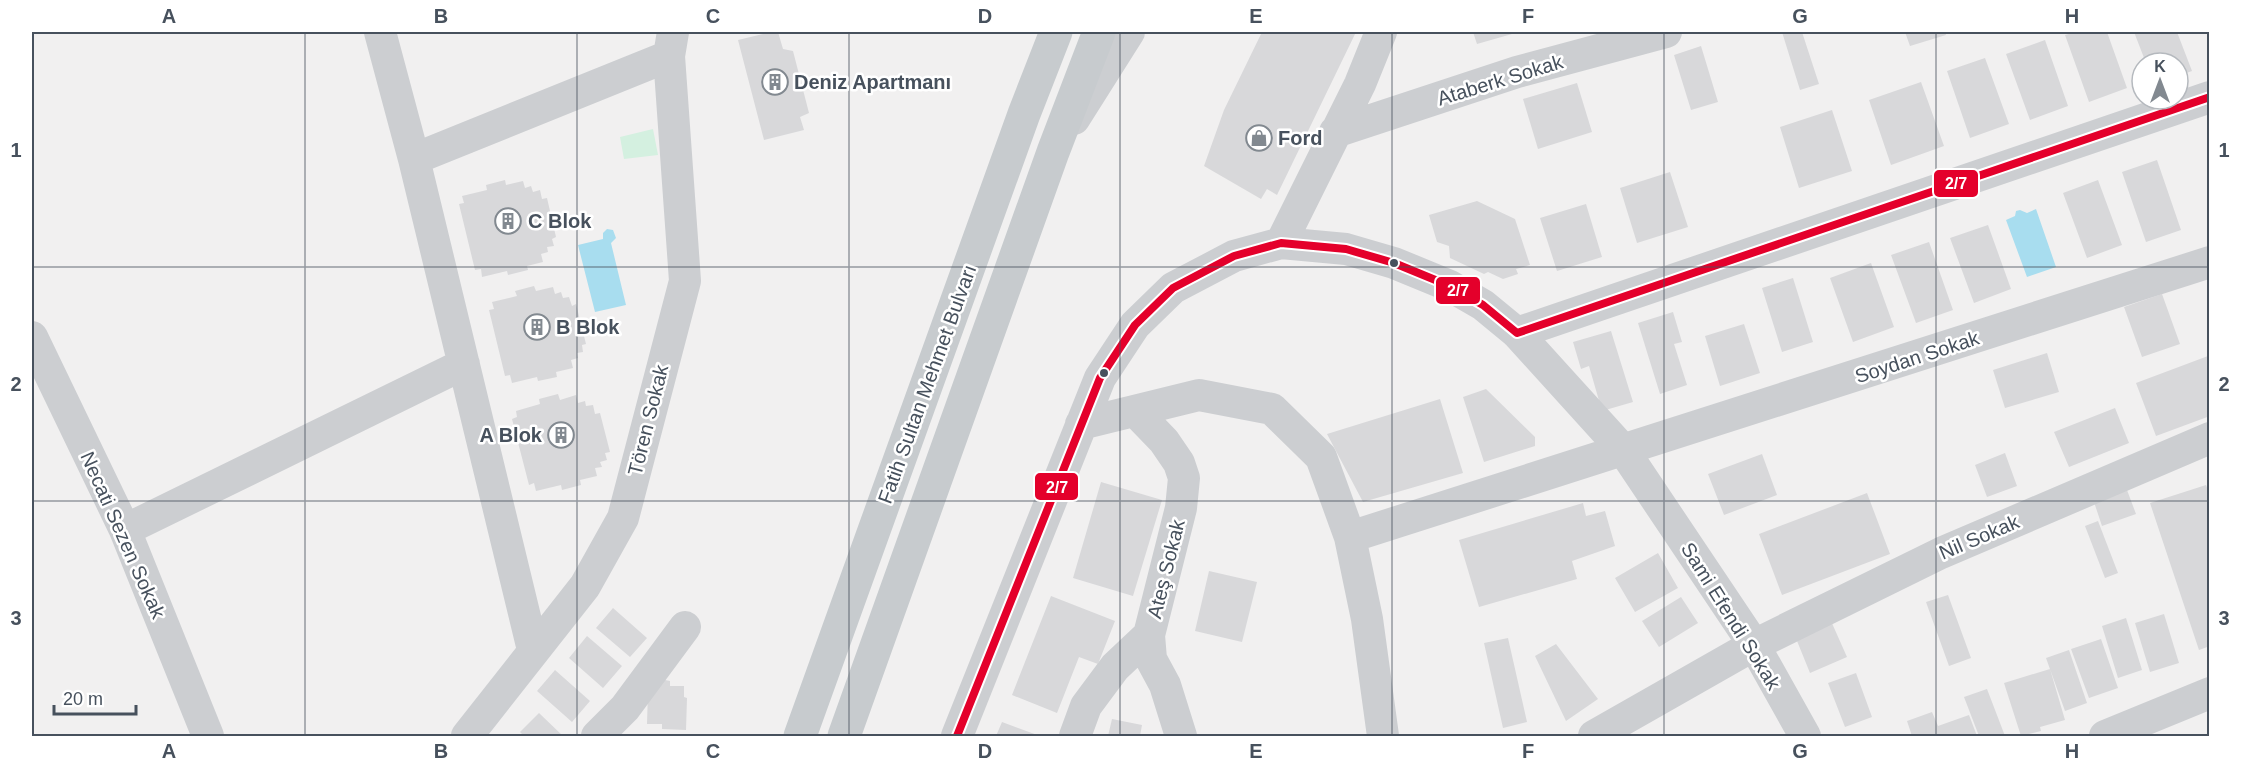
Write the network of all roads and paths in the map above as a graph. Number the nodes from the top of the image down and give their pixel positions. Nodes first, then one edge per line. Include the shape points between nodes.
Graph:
1 (380, 32) edge
2 (1056, 32) edge
3 (1099, 32) edge
4 (1129, 32) edge
5 (1380, 32) edge
6 (1666, 32) edge
7 (671, 44) edge
8 (2210, 97) edge
9 (1335, 132) junction
10 (1053, 152) junction
11 (414, 159) junction
12 (1281, 243) junction
13 (2210, 262) edge
14 (1517, 333) junction
15 (32, 337) edge
16 (464, 364) junction
17 (1136, 412) junction
18 (1081, 424) junction
19 (2210, 438) edge
20 (1624, 451) junction
21 (125, 530) junction
22 (1350, 537) junction
23 (685, 627) dead end
24 (1149, 635) junction
25 (1754, 645) junction
26 (533, 650) junction
27 (2210, 693) edge
28 (622, 722) edge
29 (208, 736) edge
30 (467, 736) edge
31 (597, 736) edge
32 (800, 736) edge
33 (844, 736) edge
34 (957, 736) edge
35 (1075, 736) edge
36 (1181, 736) edge
37 (1383, 736) edge
38 (1594, 736) edge
39 (1805, 736) edge
40 (2104, 736) edge

1 - 11 street
2 - 32 main road, Fatih Sultan Mehmet Bulvarı
3 - 10 main road, Fatih Sultan Mehmet Bulvarı
4 - 10 street
5 - 9 street via 1360,84
6 - 9 street, Ataberk Sokak via 1517,72
7 - 11 street
7 - 26 street, Tören Sokak via 685,281 623,518 585,586
8 - 14 street
9 - 12 street
10 - 33 main road, Fatih Sultan Mehmet Bulvarı
11 - 16 street
12 - 14 street, Sami Efendi Sokak via 1346,249 1394,263 1450,286 1483,305
12 - 18 street, Sami Efendi Sokak via 1234,256 1173,288 1136,326 1100,378
13 - 20 street, Soydan Sokak
14 - 20 street, Sami Efendi Sokak
15 - 21 street, Necati Sezen Sokak
16 - 21 street
16 - 26 street
17 - 18 street
17 - 22 street via 1199,395 1272,409 1321,457
17 - 24 street, Ateş Sokak via 1164,441 1185,478
18 - 34 street, Sami Efendi Sokak
19 - 25 street, Nil Sokak via 1941,553
20 - 22 street, Soydan Sokak
20 - 25 street, Sami Efendi Sokak
21 - 29 street, Necati Sezen Sokak
22 - 37 street
23 - 28 street
24 - 35 street via 1115,667 1086,706
24 - 36 street, Ateş Sokak via 1152,659 1165,685
25 - 38 street, Nil Sokak
25 - 39 street, Sami Efendi Sokak
26 - 30 street, Tören Sokak
27 - 40 street
28 - 31 street

